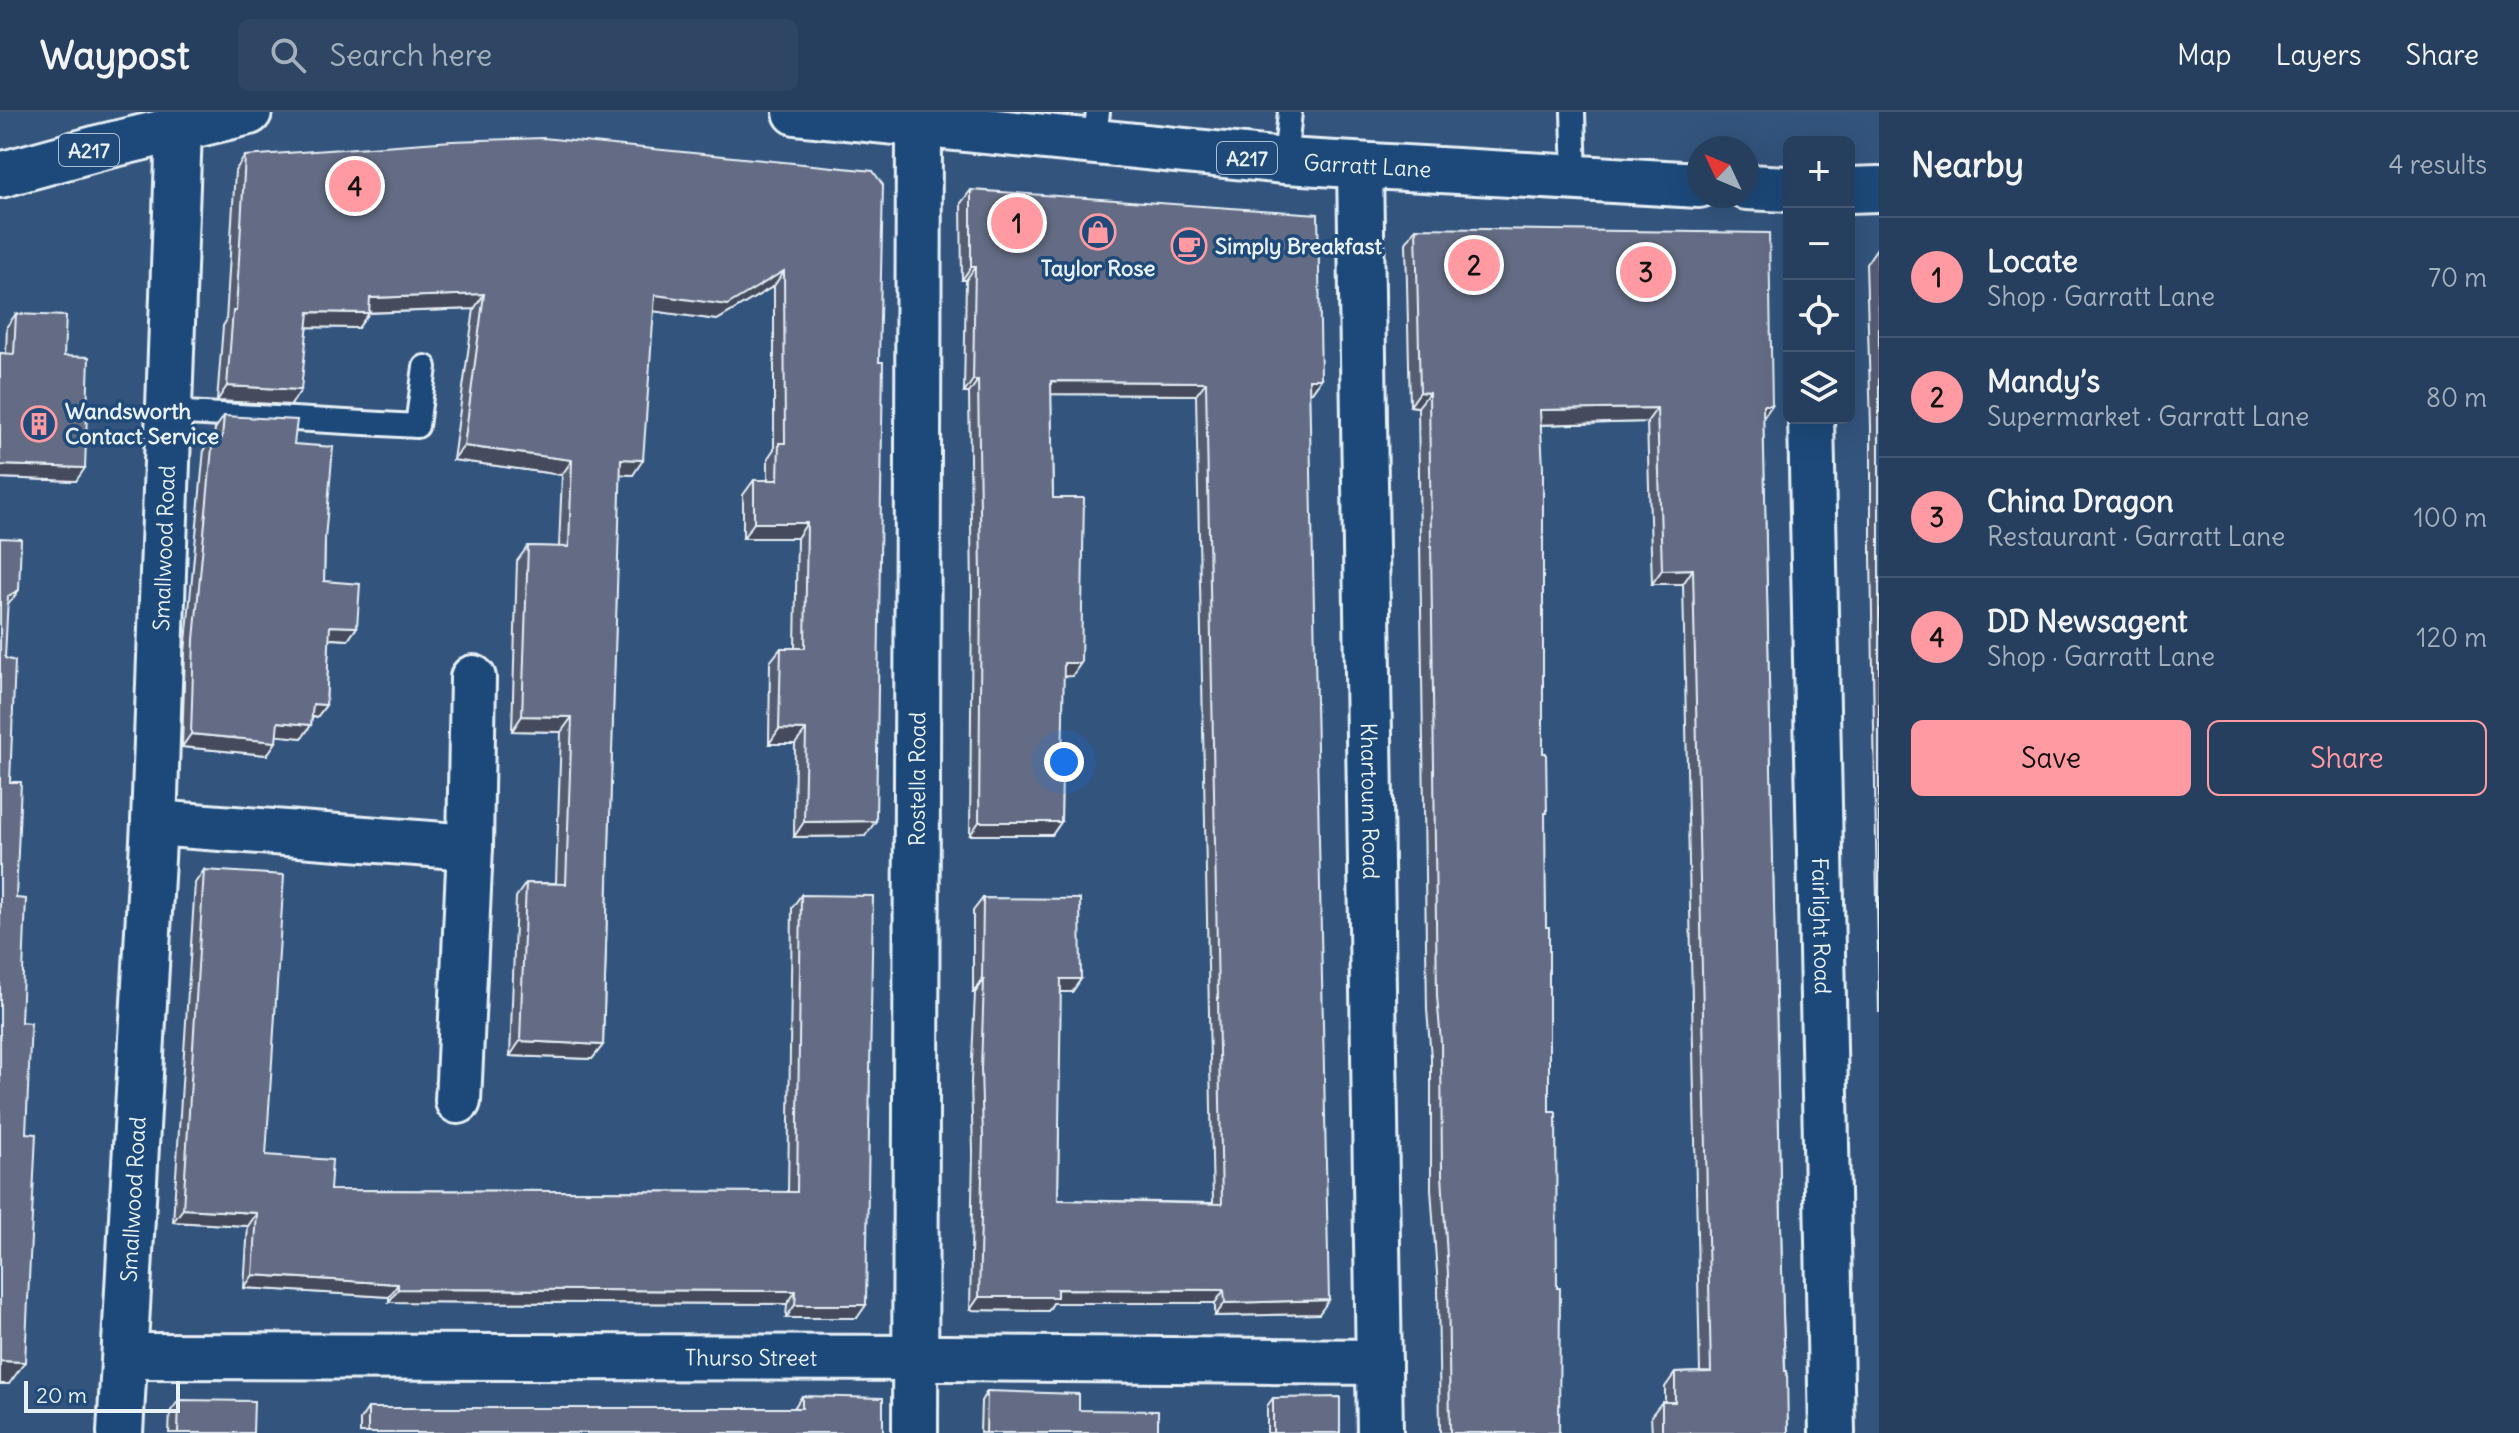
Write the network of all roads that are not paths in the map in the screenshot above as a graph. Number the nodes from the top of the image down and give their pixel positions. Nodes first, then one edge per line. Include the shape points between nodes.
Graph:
1 (249, 112) edge
2 (796, 112) edge
3 (1290, 112) edge
4 (1573, 112) edge
5 (919, 126) junction
6 (1096, 127) edge
7 (179, 129) junction
8 (1285, 161) junction
9 (1360, 167) junction
10 (0, 175) edge
11 (1575, 179) junction
12 (1687, 184) edge
13 (1759, 188) edge
14 (1783, 189) edge
15 (1879, 189) edge
16 (1855, 190) edge
17 (425, 367) dead end
18 (169, 412) junction
19 (1811, 424) edge
20 (473, 678) dead end
21 (154, 823) junction
22 (470, 847) junction
23 (458, 1101) dead end
24 (125, 1356) junction
25 (915, 1358) junction
26 (1379, 1362) junction
27 (120, 1433) edge
28 (915, 1433) edge
29 (1380, 1433) edge
30 (1832, 1433) edge

1 - 7 street, A217
2 - 5 street, Garratt Lane / A217
3 - 8 lane
4 - 11 lane
5 - 6 street, Garratt Lane / A217
5 - 25 street, Rostella Road
6 - 8 street, Garratt Lane / A217
7 - 10 street, A217
7 - 18 street, Smallwood Road
8 - 9 street, Garratt Lane / A217
9 - 11 street, Garratt Lane / A217
9 - 26 street, Khartoum Road
11 - 12 street, Garratt Lane / A217
13 - 14 street
15 - 16 street
17 - 18 lane via 417,426
18 - 21 street, Smallwood Road
19 - 30 street, Fairlight Road
20 - 22 street
21 - 22 street
21 - 24 street, Smallwood Road
22 - 23 street
24 - 25 street, Thurso Street
24 - 27 street, Smallwood Road
25 - 26 street, Thurso Street
25 - 28 street, Rostella Road
26 - 29 street, Khartoum Road

